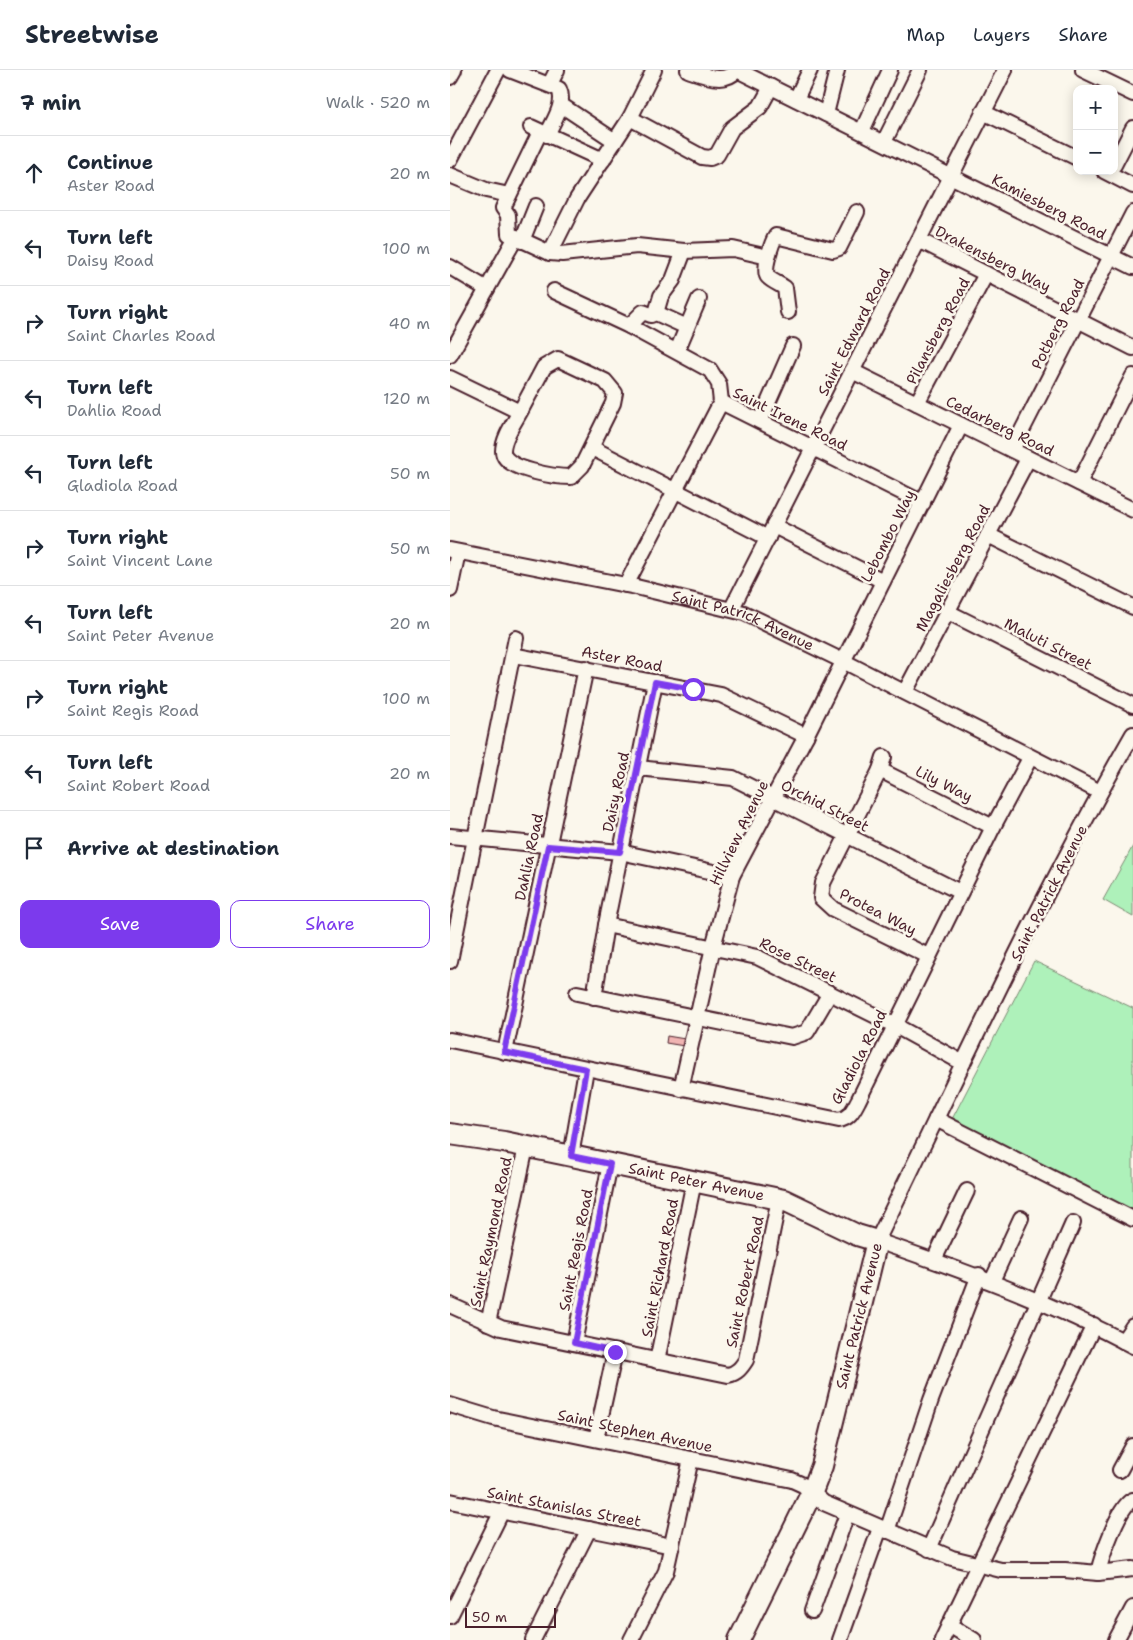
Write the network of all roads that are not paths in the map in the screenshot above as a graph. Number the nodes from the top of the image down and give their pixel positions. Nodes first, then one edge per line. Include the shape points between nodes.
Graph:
1 (454, 70) edge
2 (498, 70) edge
3 (510, 70) edge
4 (557, 70) edge
5 (654, 70) edge
6 (688, 70) edge
7 (737, 70) edge
8 (810, 70) edge
9 (836, 70) edge
10 (890, 70) edge
11 (920, 70) edge
12 (1005, 70) edge
13 (1083, 70) edge
14 (450, 78) edge
15 (550, 84) junction
16 (771, 87) junction
17 (1133, 94) edge
18 (796, 99) junction
19 (561, 105) junction
20 (984, 112) junction
21 (826, 114) junction
22 (630, 118) junction
23 (1133, 128) edge
24 (539, 131) junction
25 (862, 132) junction
26 (615, 141) junction
27 (884, 142) junction
28 (1118, 155) edge
29 (1073, 156) edge
30 (450, 160) edge
31 (603, 160) junction
32 (450, 175) edge
33 (1117, 175) edge
34 (951, 176) junction
35 (1133, 186) edge
36 (509, 195) junction
37 (536, 206) dead end
38 (857, 212) dead end
39 (1133, 213) edge
40 (519, 239) junction
41 (919, 240) junction
42 (684, 251) junction
43 (550, 253) junction
44 (1111, 256) junction
45 (768, 257) junction
46 (450, 267) edge
47 (1133, 267) edge
48 (986, 274) junction
49 (487, 289) junction
50 (554, 291) dead end
51 (699, 299) dead end
52 (788, 312) dead end
53 (656, 313) junction
54 (1078, 321) junction
55 (629, 326) junction
56 (687, 327) junction
57 (793, 346) dead end
58 (1133, 348) edge
59 (677, 351) junction
60 (450, 355) edge
61 (852, 371) junction
62 (1133, 376) edge
63 (450, 378) edge
64 (721, 402) junction
65 (918, 403) junction
66 (520, 412) junction
67 (760, 422) junction
68 (961, 425) junction
69 (592, 448) junction
70 (813, 448) junction
71 (1012, 450) junction
72 (1028, 458) junction
73 (1080, 483) junction
74 (675, 490) junction
75 (923, 503) junction
76 (1133, 510) edge
77 (771, 532) junction
78 (988, 535) junction
79 (454, 551) edge
80 (884, 581) junction
81 (626, 585) junction
82 (450, 590) edge
83 (1133, 607) edge
84 (732, 608) junction
85 (948, 612) junction
86 (516, 638) dead end
87 (513, 654) junction
88 (843, 661) junction
89 (586, 668) junction
90 (655, 682) junction
91 (905, 692) junction
92 (1133, 706) edge
93 (1133, 734) edge
94 (806, 736) junction
95 (1030, 758) junction
96 (638, 768) junction
97 (1100, 792) junction
98 (774, 798) junction
99 (993, 827) junction
100 (846, 835) junction
101 (450, 836) edge
102 (474, 840) junction
103 (548, 846) junction
104 (620, 852) junction
105 (732, 876) junction
106 (960, 892) junction
107 (606, 925) junction
108 (713, 947) junction
109 (928, 956) junction
110 (450, 961) edge
111 (577, 993) dead end
112 (830, 993) junction
113 (594, 996) junction
114 (696, 1019) junction
115 (894, 1025) junction
116 (450, 1040) edge
117 (504, 1052) junction
118 (963, 1063) junction
119 (586, 1069) junction
120 (681, 1088) junction
121 (936, 1119) junction
122 (450, 1134) edge
123 (526, 1146) junction
124 (571, 1156) junction
125 (610, 1164) junction
126 (694, 1181) junction
127 (967, 1191) dead end
128 (779, 1199) junction
129 (1021, 1218) dead end
130 (1133, 1219) edge
131 (1073, 1224) dead end
132 (876, 1240) junction
133 (934, 1260) junction
134 (979, 1275) junction
135 (992, 1281) junction
136 (1040, 1300) junction
137 (450, 1305) edge
138 (488, 1324) junction
139 (1094, 1326) junction
140 (1133, 1326) edge
141 (574, 1343) junction
142 (1128, 1344) edge
143 (615, 1352) junction
144 (657, 1360) junction
145 (450, 1406) edge
146 (596, 1439) junction
147 (1133, 1446) edge
148 (691, 1459) junction
149 (1120, 1470) dead end
150 (812, 1492) junction
151 (1133, 1500) edge
152 (450, 1501) edge
153 (502, 1511) junction
154 (847, 1514) junction
155 (589, 1529) junction
156 (884, 1529) junction
157 (672, 1546) junction
158 (929, 1549) junction
159 (978, 1564) junction
160 (1133, 1569) edge
161 (1098, 1573) junction
162 (1133, 1608) edge
163 (812, 1611) dead end
164 (450, 1616) edge
165 (949, 1625) junction
166 (533, 1640) edge
167 (631, 1640) edge
168 (740, 1640) edge
169 (840, 1640) edge
170 (942, 1640) edge
171 (974, 1640) edge
172 (1116, 1640) edge

1 - 14 street
2 - 30 street
3 - 15 street
4 - 15 street
5 - 22 street
6 - 7 street via 723,78
7 - 16 street, Kamiesberg Road
8 - 18 street
9 - 21 street
10 - 25 street
11 - 27 street
12 - 20 street, Saint Edward Road
13 - 17 street
15 - 19 street via 563,96
16 - 18 street, Kamiesberg Road
16 - 22 street via 762,105 732,128 717,155 710,158 702,157
18 - 21 street, Kamiesberg Road
19 - 24 street
19 - 26 street
20 - 29 street
20 - 34 street, Saint Edward Road
21 - 25 street, Kamiesberg Road
22 - 26 street
23 - 28 street
24 - 31 street
24 - 36 street
25 - 27 street, Kamiesberg Road
26 - 31 street
27 - 34 street, Kamiesberg Road
31 - 43 street via 577,199
32 - 36 street via 486,190
33 - 35 street
34 - 41 street, Saint Edward Road
34 - 44 street, Kamiesberg Road
36 - 40 street via 503,209 508,215 508,233
37 - 40 street
38 - 45 street via 839,248 832,250 776,236
39 - 44 street, Potberg Road
40 - 43 street
40 - 49 street
41 - 48 street, Drakensberg Way
41 - 61 street, Saint Edward Road
42 - 43 street via 629,246
42 - 45 street via 733,249
42 - 53 street via 673,280 660,296
44 - 47 street, Kamiesberg Road
44 - 54 street, Potberg Road
45 - 52 street via 766,275 785,288
46 - 49 street
48 - 54 street, Drakensberg Way
48 - 65 street, Pilansberg Road
49 - 60 street
50 - 55 street
51 - 56 street
53 - 55 street via 642,312
53 - 56 street
54 - 58 street, Drakensberg Way
54 - 71 street, Potberg Road
55 - 59 street
56 - 59 street
57 - 67 street
59 - 64 street via 715,375
61 - 65 street, Cedarberg Road
61 - 70 street, Saint Edward Road
62 - 73 street
63 - 66 street
64 - 67 street, Saint Irene Road
64 - 74 street, Saint Irene Road
65 - 68 street, Cedarberg Road
66 - 69 street via 503,451 513,465 571,477 579,471
66 - 69 street via 548,362 558,359 586,371 605,381 615,393
67 - 70 street, Saint Irene Road
68 - 71 street, Cedarberg Road
68 - 75 street, Lebombo Way
69 - 74 street
70 - 75 street, Saint Irene Road
70 - 77 street, Saint Edward Road
71 - 72 street, Cedarberg Road
72 - 73 street, Cedarberg Road
72 - 78 street, Magaliesberg Road
73 - 76 street, Cedarberg Road
74 - 77 street
74 - 81 street, Saint Irene Road
75 - 80 street, Lebombo Way
77 - 80 street
77 - 84 street, Saint Edward Road
78 - 83 street
78 - 85 street, Magaliesberg Road
79 - 81 street, Saint Patrick Avenue
79 - 82 street
80 - 88 street, Lebombo Way
81 - 84 street, Saint Patrick Avenue
84 - 88 street, Saint Patrick Avenue
85 - 91 street, Magaliesberg Road
85 - 92 street, Maluti Street
86 - 87 street
87 - 89 street, Aster Road
87 - 102 street
88 - 91 street, Saint Patrick Avenue
88 - 94 street, Hillview Avenue
89 - 90 street, Aster Road
89 - 103 street, Dahlia Road
90 - 94 street, Aster Road via 721,696
90 - 96 street, Daisy Road
91 - 95 street, Saint Patrick Avenue
93 - 97 street
94 - 98 street, Hillview Avenue
95 - 97 street, Saint Patrick Avenue
95 - 99 street, Gladiola Road
96 - 98 street, Orchid Street via 725,776
96 - 104 street, Daisy Road
97 - 118 street, Saint Patrick Avenue
98 - 100 street, Orchid Street
98 - 105 street, Hillview Avenue
99 - 100 street, Lily Way via 882,763
99 - 106 street, Gladiola Road
100 - 106 street, Orchid Street
100 - 109 street, Protea Way via 823,884 821,898 833,909
101 - 102 street
102 - 103 street
102 - 110 street
103 - 104 street
103 - 117 street, Dahlia Road
104 - 105 street
104 - 107 street, Daisy Road
105 - 108 street, Hillview Avenue
106 - 109 street, Gladiola Road
107 - 108 street, Rose Street
107 - 113 street, Daisy Road
108 - 112 street, Rose Street via 758,957
108 - 114 street, Hillview Avenue
109 - 115 street, Gladiola Road
111 - 113 street
112 - 114 street via 811,1027 798,1037
112 - 115 street, Rose Street
113 - 114 street
114 - 120 street, Hillview Avenue
115 - 118 street, Rose Street
115 - 120 street, Gladiola Road via 858,1101 844,1119
116 - 117 street, Gladiola Road
117 - 119 street, Gladiola Road
118 - 121 street, Saint Patrick Avenue
119 - 120 street, Gladiola Road
119 - 124 street
121 - 130 street
121 - 132 street, Saint Patrick Avenue
122 - 123 street, Saint Peter Avenue
123 - 124 street, Saint Peter Avenue
123 - 138 street, Saint Raymond Road
124 - 125 street, Saint Peter Avenue
125 - 126 street, Saint Peter Avenue
125 - 141 street, Saint Regis Road
126 - 128 street, Saint Peter Avenue
126 - 144 street, Saint Richard Road
127 - 133 street
128 - 132 street, Saint Peter Avenue via 857,1235
128 - 144 street, Saint Robert Road via 743,1366 728,1375
129 - 135 street
131 - 136 street
132 - 133 street
132 - 150 street, Saint Patrick Avenue via 822,1466
133 - 134 street
134 - 135 street
134 - 156 street
135 - 136 street
136 - 139 street
136 - 158 street
137 - 138 street, Saint Robert Road
138 - 141 street, Saint Robert Road
139 - 142 street
139 - 159 street
140 - 142 street
141 - 143 street, Saint Robert Road
143 - 144 street, Saint Robert Road
143 - 146 street
145 - 146 street, Saint Stephen Avenue
146 - 148 street, Saint Stephen Avenue
147 - 149 street
148 - 150 street, Saint Stephen Avenue via 792,1480
148 - 157 street
150 - 154 street, Saint Stephen Avenue via 824,1503
150 - 168 street, Saint Patrick Avenue
151 - 161 street via 1128,1502 1119,1518 1104,1550
152 - 153 street, Saint Stanislas Street
153 - 155 street, Saint Stanislas Street
153 - 164 street
154 - 156 street, Saint Stephen Avenue
154 - 163 street
155 - 157 street, Saint Stanislas Street
155 - 166 street
156 - 158 street, Saint Stephen Avenue
156 - 169 street
157 - 167 street via 666,1571
158 - 159 street, Saint Stephen Avenue
159 - 161 street, Saint Stephen Avenue via 1000,1570
159 - 165 street
160 - 161 street, Saint Stephen Avenue
162 - 172 street
165 - 170 street
165 - 171 street

